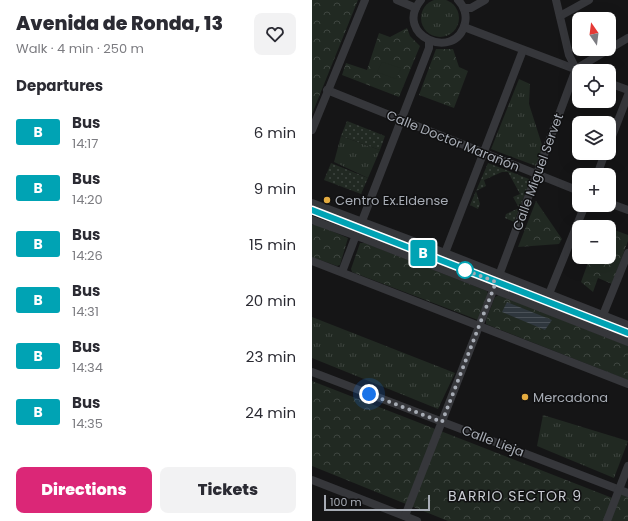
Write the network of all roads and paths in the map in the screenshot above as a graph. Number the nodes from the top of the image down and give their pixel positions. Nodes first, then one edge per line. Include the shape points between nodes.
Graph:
1 (365, 0) edge
2 (397, 0) edge
3 (421, 0) edge
4 (458, 0) edge
5 (484, 0) edge
6 (556, 0) edge
7 (589, 0) edge
8 (416, 8) junction
9 (464, 8) junction
10 (560, 16) junction
11 (464, 27) junction
12 (628, 38) edge
13 (429, 41) junction
14 (616, 45) edge
15 (523, 50) junction
16 (599, 56) edge
17 (574, 64) edge
18 (587, 64) edge
19 (572, 68) edge
20 (572, 85) edge
21 (616, 85) edge
22 (327, 90) junction
23 (628, 90) edge
24 (628, 95) edge
25 (401, 120) junction
26 (616, 126) edge
27 (312, 130) edge
28 (484, 153) junction
29 (537, 174) junction
30 (572, 188) edge
31 (312, 203) edge
32 (616, 206) edge
33 (312, 210) edge
34 (628, 210) edge
35 (582, 212) edge
36 (312, 220) edge
37 (362, 222) junction
38 (356, 236) junction
39 (445, 253) junction
40 (628, 253) edge
41 (312, 261) edge
42 (342, 272) junction
43 (496, 282) junction
44 (549, 294) junction
45 (603, 316) junction
46 (628, 325) edge
47 (479, 326) junction
48 (628, 333) edge
49 (628, 342) edge
50 (312, 372) edge
51 (628, 384) edge
52 (442, 422) junction
53 (628, 466) edge
54 (312, 480) edge
55 (619, 489) junction
56 (628, 493) edge
57 (405, 516) junction
58 (417, 521) edge
59 (607, 521) edge

1 - 22 street
2 - 8 street
3 - 8 street
4 - 9 street
5 - 9 street via 470,8
6 - 10 street
7 - 10 street
8 - 13 street via 416,27
9 - 11 street
10 - 17 street via 569,55
11 - 13 street via 458,36 449,41
11 - 15 street
12 - 14 street
13 - 25 street via 429,48
15 - 19 street
15 - 28 street
16 - 18 street
20 - 29 street, Calle Miguel Servet
21 - 23 street
22 - 25 street, Calle Doctor Marañón
22 - 27 street
24 - 26 street
25 - 28 street, Calle Doctor Marañón
25 - 37 street
28 - 29 street, Calle Doctor Marañón
28 - 39 street
29 - 30 street, Calle Doctor Marañón
29 - 43 street, Calle Miguel Servet
31 - 37 street
32 - 34 street
33 - 43 street
35 - 44 street
36 - 38 street
37 - 39 street
38 - 42 street
38 - 43 street
39 - 43 street
40 - 45 street
41 - 42 street
42 - 47 street
43 - 44 street
43 - 47 street, Calle Miguel Servet
43 - 48 street
43 - 49 street
44 - 45 street
45 - 46 street
47 - 51 street
47 - 52 street, Calle Miguel Servet
50 - 52 street, Calle Lieja
52 - 55 street, Calle Lieja
52 - 57 street, Calle Miguel Servet
53 - 55 street
54 - 57 street
55 - 56 street, Calle Lieja
55 - 59 street
57 - 58 street

